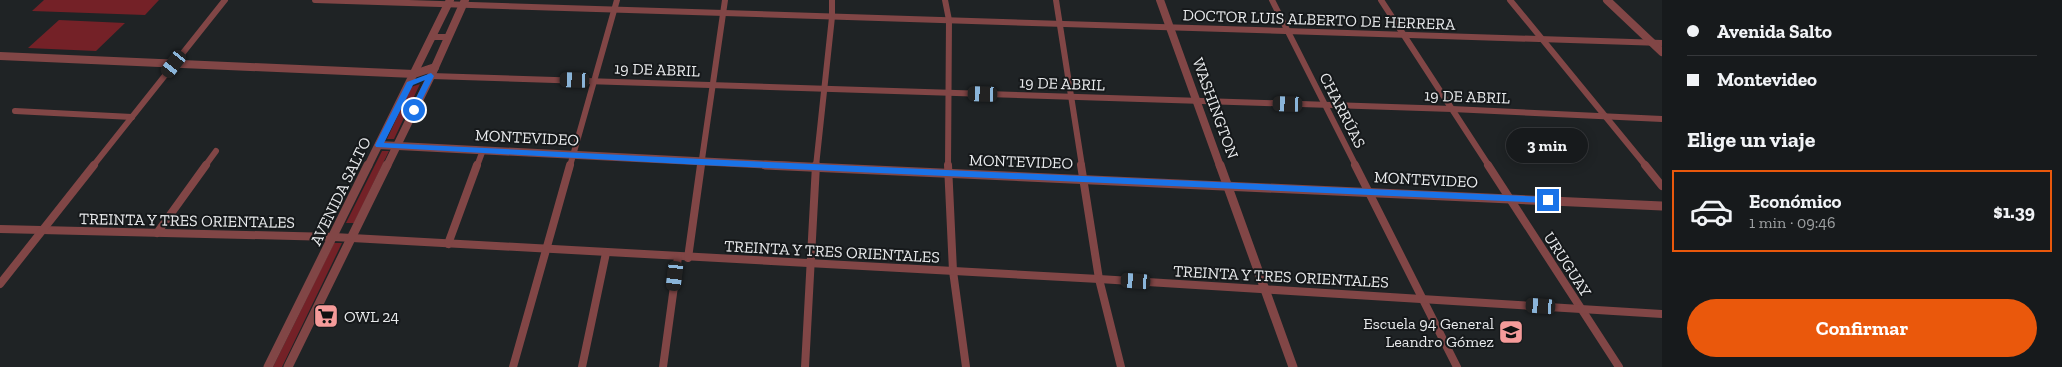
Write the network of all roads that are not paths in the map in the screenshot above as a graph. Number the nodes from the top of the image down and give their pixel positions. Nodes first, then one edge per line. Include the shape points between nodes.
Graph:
1 (225, 0) edge
2 (315, 0) edge
3 (617, 0) edge
4 (725, 0) edge
5 (832, 0) edge
6 (946, 0) edge
7 (1056, 0) edge
8 (1160, 0) edge
9 (1272, 0) edge
10 (1381, 0) edge
11 (1510, 0) edge
12 (1607, 0) edge
13 (449, 2) edge
14 (464, 2) edge
15 (615, 8) junction
16 (723, 12) junction
17 (832, 17) junction
18 (948, 20) junction
19 (1059, 24) junction
20 (1171, 28) junction
21 (1288, 32) junction
22 (1404, 35) junction
23 (432, 37) junction
24 (447, 38) junction
25 (1542, 40) junction
26 (1652, 42) junction
27 (1662, 43) edge
28 (1662, 52) edge
29 (0, 56) edge
30 (174, 64) junction
31 (433, 71) junction
32 (414, 74) junction
33 (593, 81) junction
34 (410, 83) junction
35 (713, 85) junction
36 (824, 89) junction
37 (949, 92) junction
38 (1069, 97) junction
39 (1197, 101) junction
40 (1325, 106) junction
41 (1452, 109) junction
42 (15, 111) dead end
43 (1605, 115) junction
44 (132, 118) junction
45 (1662, 119) edge
46 (379, 145) junction
47 (396, 145) junction
48 (483, 150) junction
49 (216, 151) dead end
50 (573, 155) junction
51 (702, 162) junction
52 (816, 167) junction
53 (948, 173) junction
54 (1082, 178) junction
55 (1227, 185) junction
56 (1662, 186) edge
57 (1368, 192) junction
58 (1510, 198) junction
59 (1662, 206) edge
60 (0, 229) edge
61 (43, 230) junction
62 (157, 233) junction
63 (334, 237) junction
64 (352, 239) junction
65 (448, 244) junction
66 (546, 250) junction
67 (606, 253) junction
68 (678, 257) junction
69 (688, 258) junction
70 (809, 264) junction
71 (953, 271) junction
72 (1099, 279) junction
73 (0, 284) edge
74 (1265, 289) junction
75 (1423, 298) junction
76 (1581, 309) junction
77 (1662, 314) edge
78 (268, 367) edge
79 (288, 367) edge
80 (513, 367) edge
81 (582, 367) edge
82 (663, 367) edge
83 (805, 367) edge
84 (966, 367) edge
85 (1121, 367) edge
86 (1293, 367) edge
87 (1457, 367) edge
88 (1619, 367) edge

1 - 30 street
2 - 13 street, DOCTOR LUIS ALBERTO DE HERRERA
3 - 15 street
4 - 16 street
5 - 17 street
6 - 18 street
7 - 19 street
8 - 20 street, WASHINGTON
9 - 21 street, CHARRÚAS
10 - 22 street, URUGUAY
11 - 25 street
12 - 26 street
13 - 14 street, DOCTOR LUIS ALBERTO DE HERRERA
13 - 23 street, AVENIDA SALTO
14 - 15 street, DOCTOR LUIS ALBERTO DE HERRERA
14 - 24 street, AVENIDA SALTO
15 - 16 street, DOCTOR LUIS ALBERTO DE HERRERA
15 - 33 street
16 - 17 street, DOCTOR LUIS ALBERTO DE HERRERA
16 - 35 street
17 - 18 street, DOCTOR LUIS ALBERTO DE HERRERA
17 - 36 street
18 - 19 street, DOCTOR LUIS ALBERTO DE HERRERA
18 - 37 street
19 - 20 street, DOCTOR LUIS ALBERTO DE HERRERA
19 - 38 street
20 - 21 street, DOCTOR LUIS ALBERTO DE HERRERA
20 - 39 street, WASHINGTON
21 - 22 street, DOCTOR LUIS ALBERTO DE HERRERA
21 - 40 street, CHARRÚAS
22 - 25 street, DOCTOR LUIS ALBERTO DE HERRERA
22 - 41 street, URUGUAY
23 - 24 street
23 - 32 street, AVENIDA SALTO
24 - 31 street, AVENIDA SALTO
25 - 26 street, DOCTOR LUIS ALBERTO DE HERRERA
25 - 43 street
26 - 27 street, DOCTOR LUIS ALBERTO DE HERRERA
26 - 28 street
29 - 30 street
30 - 32 street
30 - 44 street
31 - 32 street
31 - 33 street, 19 DE ABRIL
31 - 34 street
31 - 47 street, AVENIDA SALTO
32 - 34 street, AVENIDA SALTO
33 - 35 street, 19 DE ABRIL
33 - 50 street
34 - 46 street, AVENIDA SALTO
35 - 36 street, 19 DE ABRIL
35 - 51 street
36 - 37 street, 19 DE ABRIL
36 - 52 street
37 - 38 street, 19 DE ABRIL
37 - 53 street
38 - 39 street, 19 DE ABRIL
38 - 54 street
39 - 40 street, 19 DE ABRIL
39 - 55 street, WASHINGTON
40 - 41 street, 19 DE ABRIL
40 - 57 street, CHARRÚAS
41 - 43 street, 19 DE ABRIL
41 - 58 street, URUGUAY
42 - 44 street
43 - 45 street, 19 DE ABRIL
43 - 56 street
44 - 61 street
46 - 47 street, MONTEVIDEO
46 - 63 street, AVENIDA SALTO
47 - 48 street, MONTEVIDEO
47 - 64 street, AVENIDA SALTO
48 - 50 street, MONTEVIDEO
48 - 65 street
49 - 62 street
50 - 51 street, MONTEVIDEO
50 - 66 street
51 - 52 street, MONTEVIDEO
51 - 69 street
52 - 53 street, MONTEVIDEO
52 - 70 street
53 - 54 street, MONTEVIDEO
53 - 71 street
54 - 55 street, MONTEVIDEO
54 - 72 street
55 - 57 street, MONTEVIDEO
55 - 74 street, WASHINGTON
57 - 58 street, MONTEVIDEO
57 - 75 street, CHARRÚAS
58 - 59 street, MONTEVIDEO
58 - 76 street, URUGUAY
60 - 61 street, TREINTA Y TRES ORIENTALES
61 - 62 street, TREINTA Y TRES ORIENTALES
61 - 73 street
62 - 63 street, TREINTA Y TRES ORIENTALES
63 - 64 street, TREINTA Y TRES ORIENTALES
63 - 78 street, AVENIDA SALTO
64 - 65 street, TREINTA Y TRES ORIENTALES
64 - 79 street, AVENIDA SALTO
65 - 66 street, TREINTA Y TRES ORIENTALES
66 - 67 street, TREINTA Y TRES ORIENTALES
66 - 80 street
67 - 68 street, TREINTA Y TRES ORIENTALES
67 - 81 street
68 - 69 street, TREINTA Y TRES ORIENTALES
68 - 82 street
69 - 70 street, TREINTA Y TRES ORIENTALES
70 - 71 street, TREINTA Y TRES ORIENTALES
70 - 83 street
71 - 72 street, TREINTA Y TRES ORIENTALES
71 - 84 street
72 - 74 street, TREINTA Y TRES ORIENTALES
72 - 85 street
74 - 75 street, TREINTA Y TRES ORIENTALES
74 - 86 street, WASHINGTON
75 - 76 street, TREINTA Y TRES ORIENTALES
75 - 87 street, CHARRÚAS
76 - 77 street, TREINTA Y TRES ORIENTALES
76 - 88 street, URUGUAY

